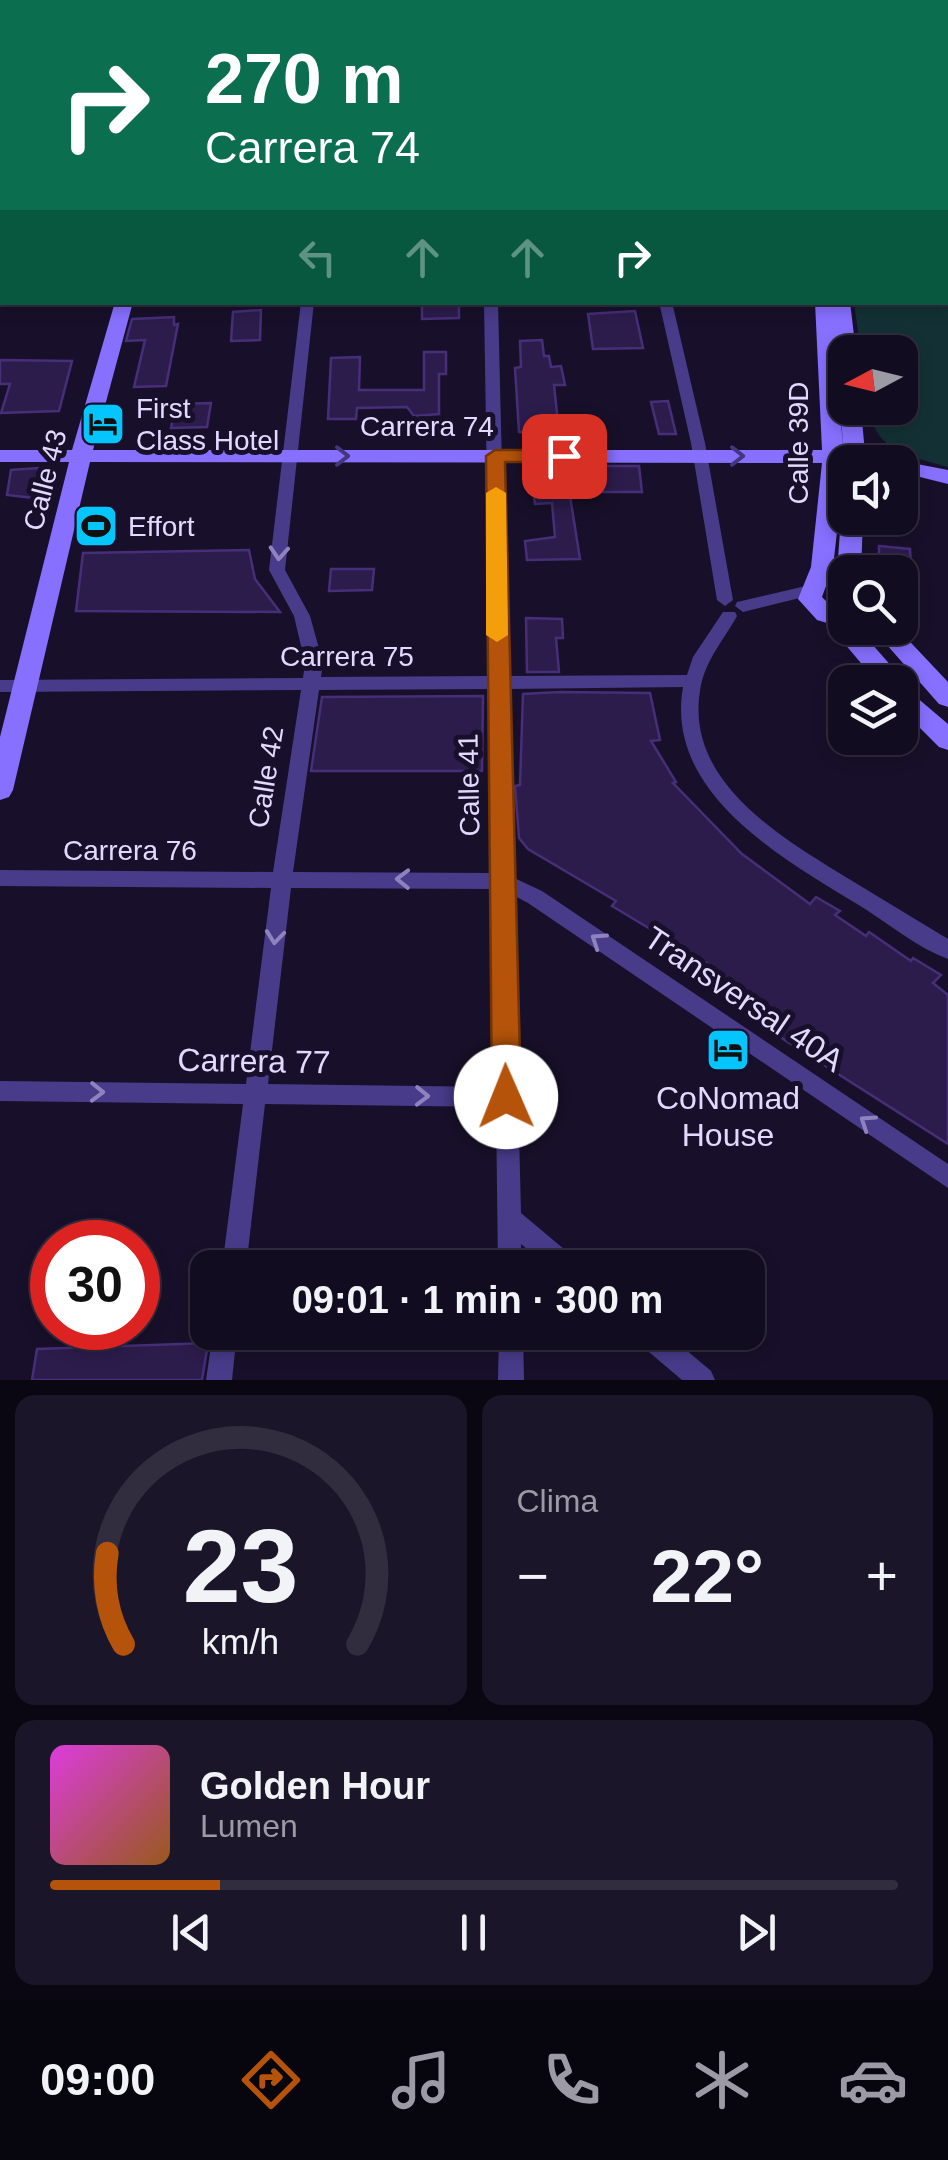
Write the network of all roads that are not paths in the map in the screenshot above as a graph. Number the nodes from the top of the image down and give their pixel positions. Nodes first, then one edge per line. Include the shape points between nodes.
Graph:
1 (123, 305) edge
2 (308, 305) edge
3 (491, 305) edge
4 (667, 305) edge
5 (824, 305) edge
6 (841, 305) edge
7 (844, 335) edge
8 (846, 445) edge
9 (0, 456) edge
10 (81, 456) junction
11 (292, 456) junction
12 (495, 456) junction
13 (700, 456) junction
14 (828, 459) edge
15 (918, 470) edge
16 (948, 477) edge
17 (830, 535) edge
18 (825, 603) edge
19 (732, 608) junction
20 (900, 645) edge
21 (877, 665) edge
22 (694, 681) junction
23 (498, 683) junction
24 (311, 684) junction
25 (13, 686) edge
26 (948, 698) edge
27 (918, 711) edge
28 (948, 740) edge
29 (0, 790) edge
30 (282, 877) junction
31 (0, 878) edge
32 (501, 880) junction
33 (948, 950) edge
34 (0, 1090) edge
35 (257, 1094) junction
36 (506, 1097) junction
37 (948, 1177) edge
38 (510, 1219) junction
39 (236, 1250) edge
40 (510, 1250) edge
41 (547, 1250) edge
42 (223, 1350) edge
43 (510, 1350) edge
44 (666, 1350) edge
45 (219, 1380) edge
46 (511, 1380) edge
47 (702, 1380) edge

1 - 10 street, Calle 43
2 - 11 street, Calle 42
3 - 12 street, Calle 41
4 - 13 street
5 - 8 street, Calle 39D
6 - 7 street
9 - 10 street, Carrera 74
10 - 11 street, Carrera 74
10 - 25 street, Calle 43
11 -> 12 street, Carrera 74
11 -> 24 street, Calle 42 via 277,570 302,616 314,663
12 - 13 street, Carrera 74
12 - 23 street, Calle 41
13 -> 14 street, Carrera 74
13 - 19 street
15 - 16 street
17 - 18 street, Calle 39D via 822,568
18 - 19 street
18 - 21 street
19 - 22 street
20 - 26 street
22 - 23 street, Carrera 75
22 - 33 street via 693,738 721,792 783,848
23 - 24 street, Carrera 75
23 - 32 street, Calle 41
24 - 25 street, Carrera 75
24 - 30 street, Calle 42
25 - 29 street, Calle 43
27 - 28 street
30 - 31 street, Carrera 76
32 -> 30 street, Carrera 76
30 -> 35 street, Calle 42
32 - 36 street, Calle 41
37 -> 32 street, Transversal 40A
34 -> 35 street, Carrera 77
35 -> 36 street, Carrera 77
35 - 39 street, Calle 42
36 - 38 street, Calle 41
38 - 40 street, Calle 41
38 - 41 street
42 - 45 street
43 - 46 street
44 - 47 street

